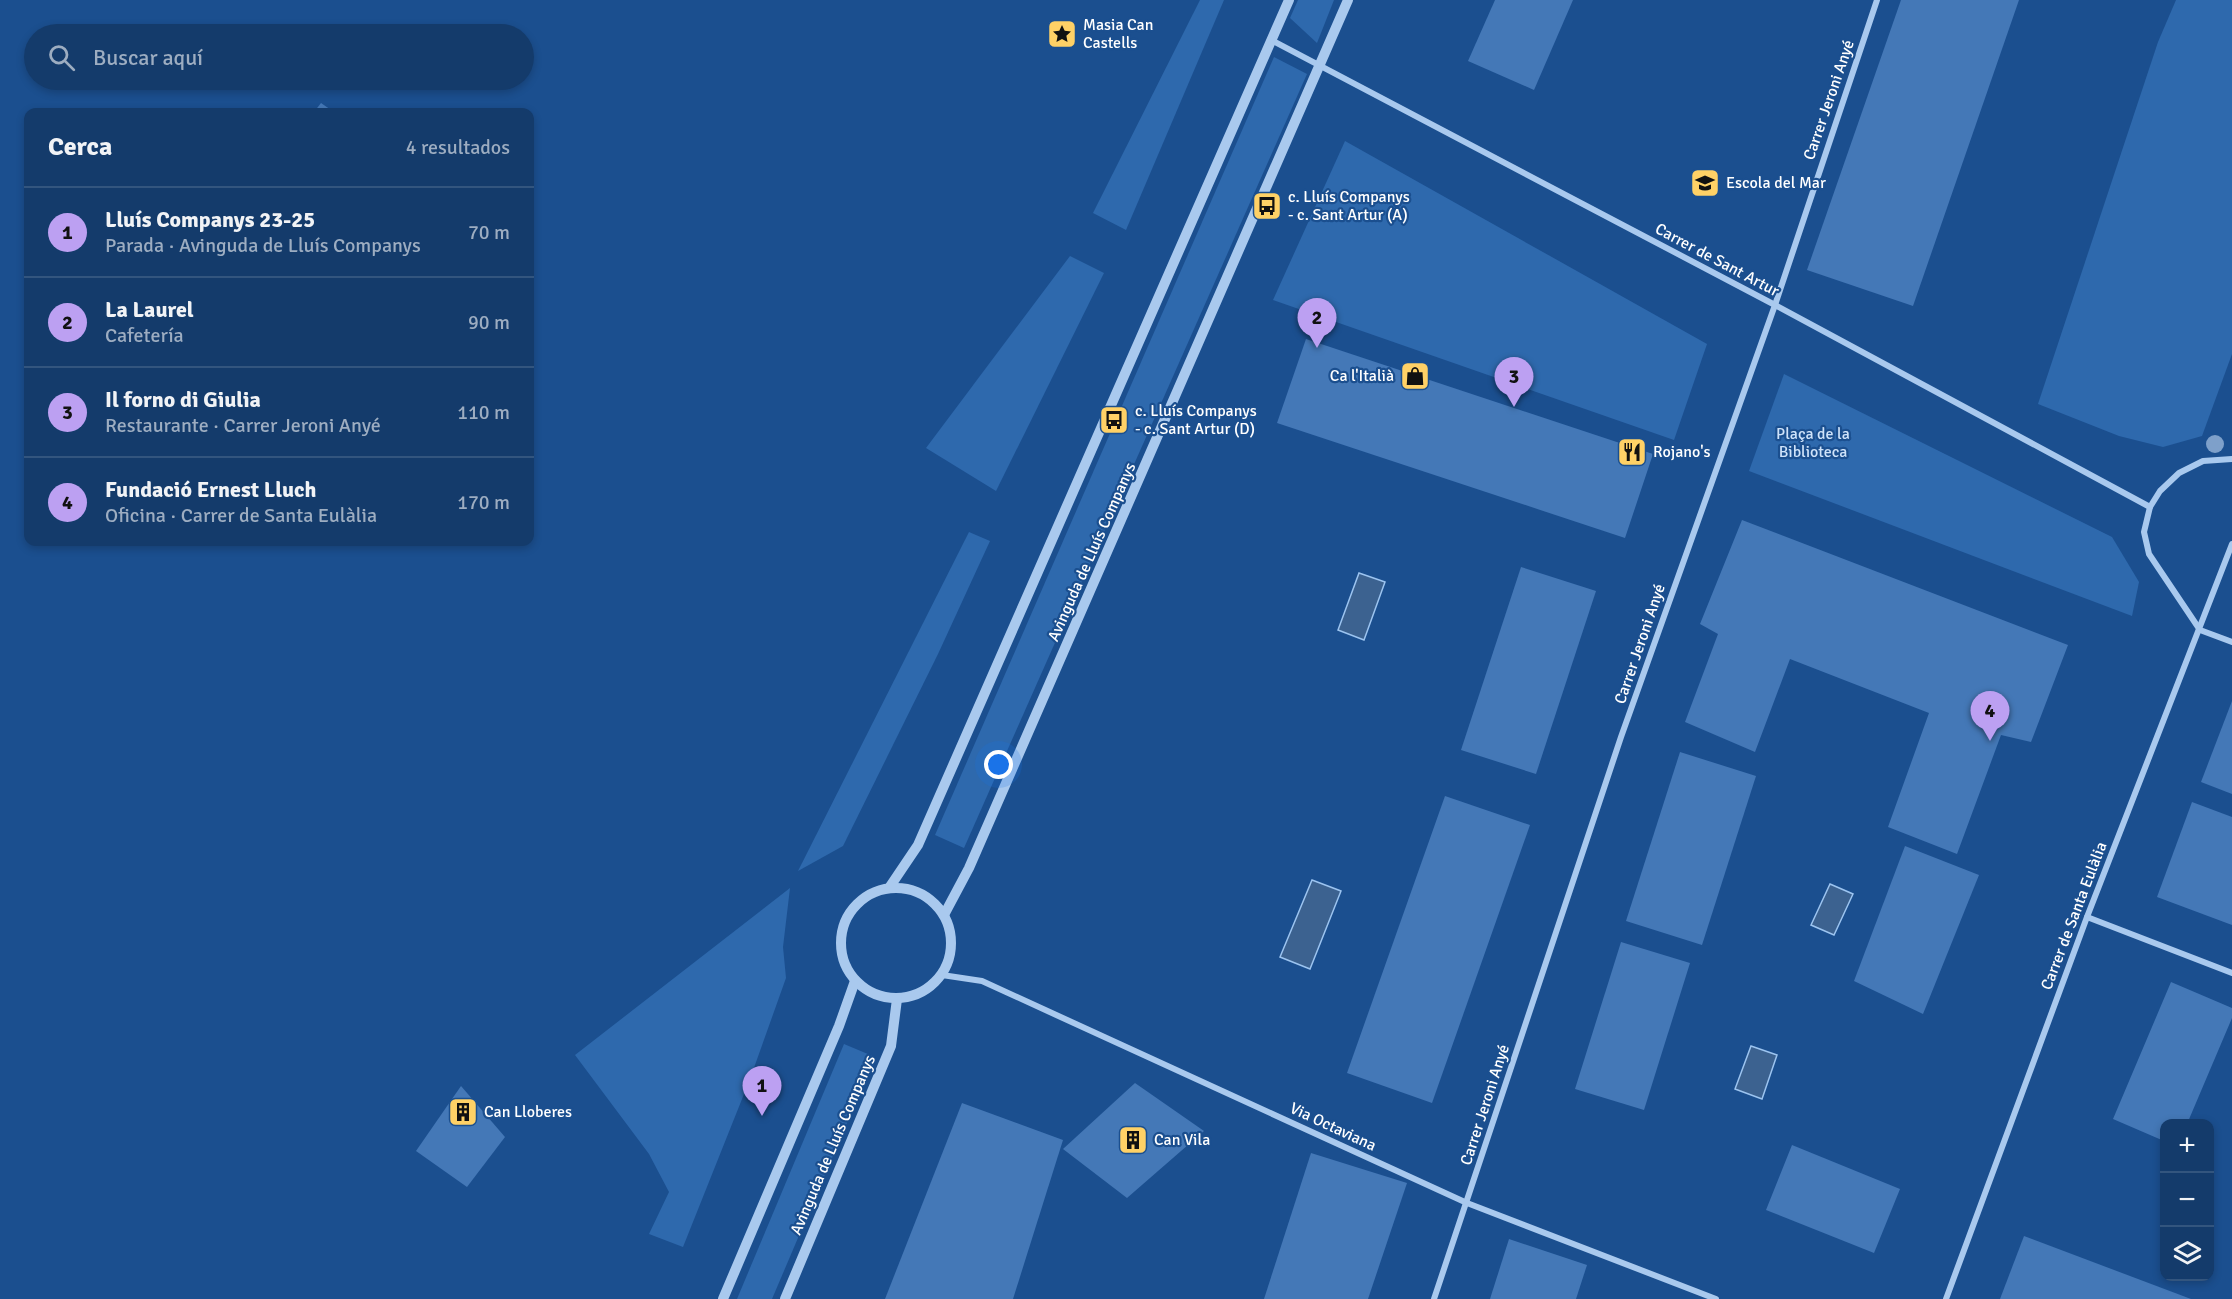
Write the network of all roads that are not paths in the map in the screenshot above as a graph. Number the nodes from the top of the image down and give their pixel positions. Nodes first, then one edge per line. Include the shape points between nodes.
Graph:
1 (1289, 0) edge
2 (1348, 0) edge
3 (1877, 0) edge
4 (1271, 39) junction
5 (1320, 66) junction
6 (1775, 305) junction
7 (2232, 459) edge
8 (2150, 507) junction
9 (2232, 544) edge
10 (2200, 630) junction
11 (2232, 642) edge
12 (889, 888) junction
13 (944, 915) junction
14 (2087, 917) junction
15 (2232, 973) edge
16 (942, 975) junction
17 (855, 981) junction
18 (897, 999) junction
19 (1467, 1203) junction
20 (723, 1299) edge
21 (785, 1299) edge
22 (1434, 1299) edge
23 (1716, 1299) edge
24 (1946, 1299) edge

1 - 4 street
2 - 5 street, Avinguda de Lluís Companys
3 - 6 street, Carrer Jeroni Anyé
4 - 5 street, Carrer de Sant Artur
4 - 12 street via 918,845
5 - 6 street, Carrer de Sant Artur
5 - 13 street, Avinguda de Lluís Companys via 974,857
6 - 8 street, Carrer de Sant Artur
6 - 19 street, Carrer Jeroni Anyé via 1621,737
7 - 8 street via 2203,461 2179,473
8 - 10 street via 2144,532 2149,554
9 - 10 street, Carrer de Santa Eulàlia
10 - 11 street
10 - 14 street, Carrer de Santa Eulàlia
12 - 13 street via 921,894
12 - 17 street via 862,900 848,915 841,948
13 - 16 street via 952,939
14 - 15 street
14 - 24 street, Carrer de Santa Eulàlia
16 - 18 street via 914,996
16 - 19 street, Via Octaviana via 982,981
17 - 18 street via 875,995
17 - 20 street
18 - 21 street, Avinguda de Lluís Companys via 891,1046
19 - 22 street, Carrer Jeroni Anyé
19 - 23 street, Via Octaviana

